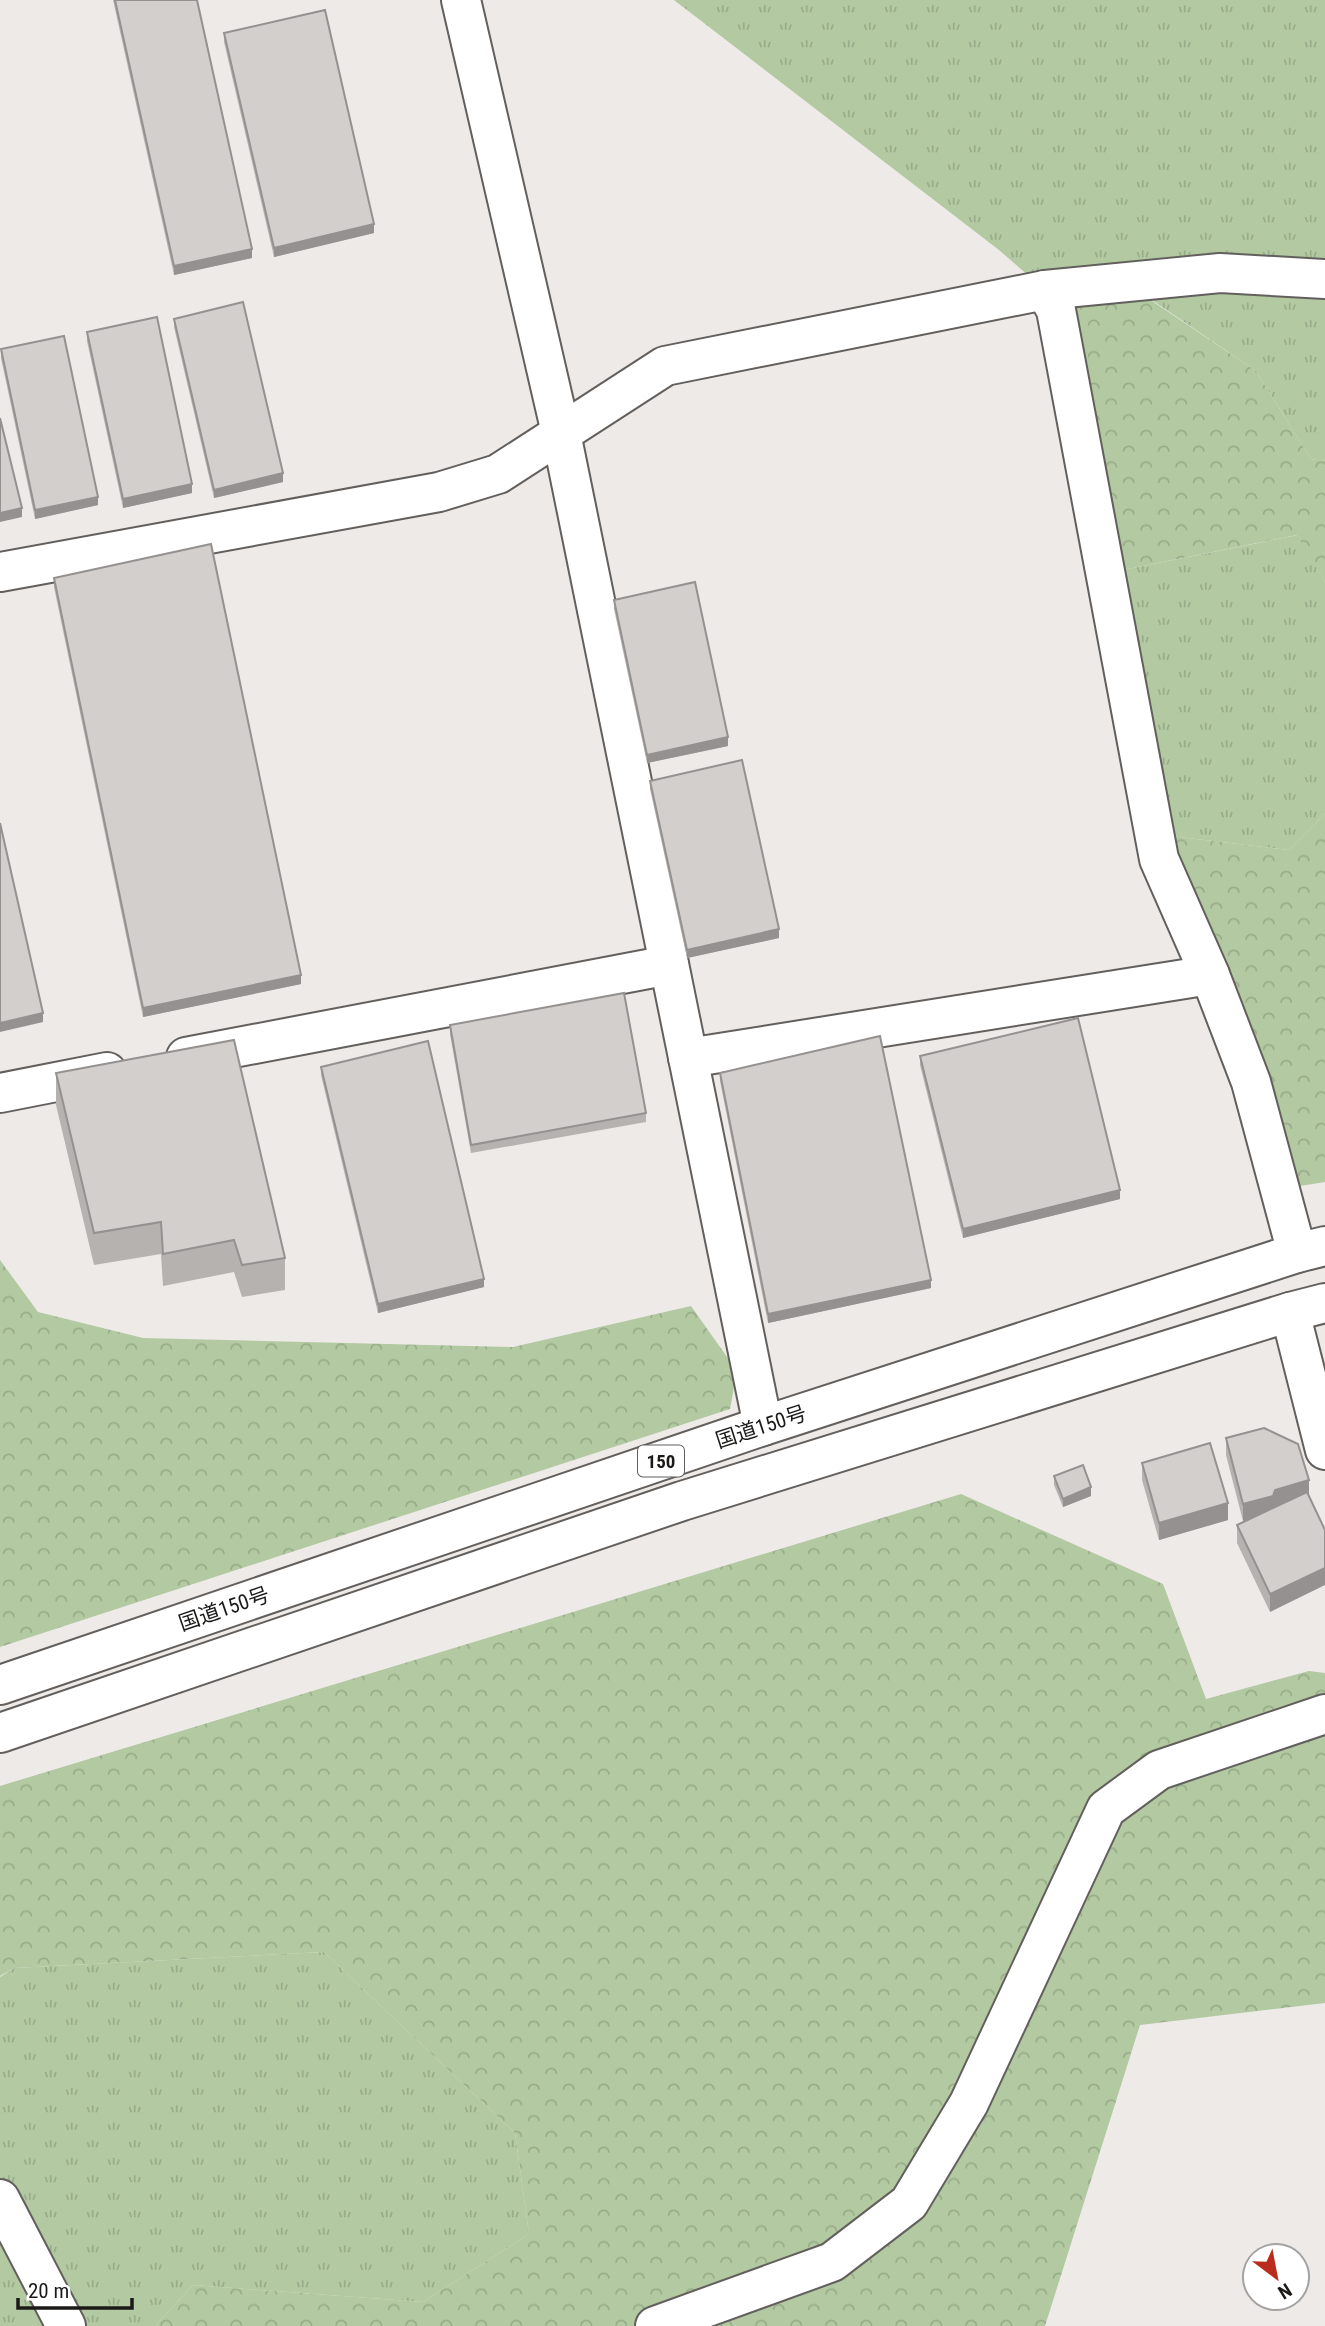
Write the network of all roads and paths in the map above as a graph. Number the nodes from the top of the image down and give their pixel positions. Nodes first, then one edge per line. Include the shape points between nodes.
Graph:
1 (461, 0) edge
2 (1325, 279) edge
3 (1045, 290) junction
4 (561, 433) junction
5 (0, 572) edge
6 (669, 965) junction
7 (1210, 975) junction
8 (688, 1058) junction
9 (0, 1093) edge
10 (1311, 1249) edge
11 (1308, 1307) edge
12 (763, 1426) junction
13 (1325, 1450) edge
14 (0, 1685) edge
15 (1325, 1714) edge
16 (0, 1733) edge
17 (0, 2199) edge
18 (66, 2326) edge
19 (654, 2326) edge

1 - 4 main road
2 - 3 main road via 1220,273
3 - 4 main road via 665,366
3 - 7 main road via 1056,310 1159,859
4 - 5 main road via 498,474 439,492
4 - 6 main road
6 - 8 main road
6 - 9 main road
7 - 8 main road
7 - 10 main road
8 - 12 main road
10 - 12 main road, 国道150号 / 150
11 - 13 main road
11 - 16 main road, 150 via 682,1501
12 - 14 main road, 国道150号 / 150
15 - 19 main road via 1158,1770 1105,1809 969,2103 909,2203 832,2262
17 - 18 main road

